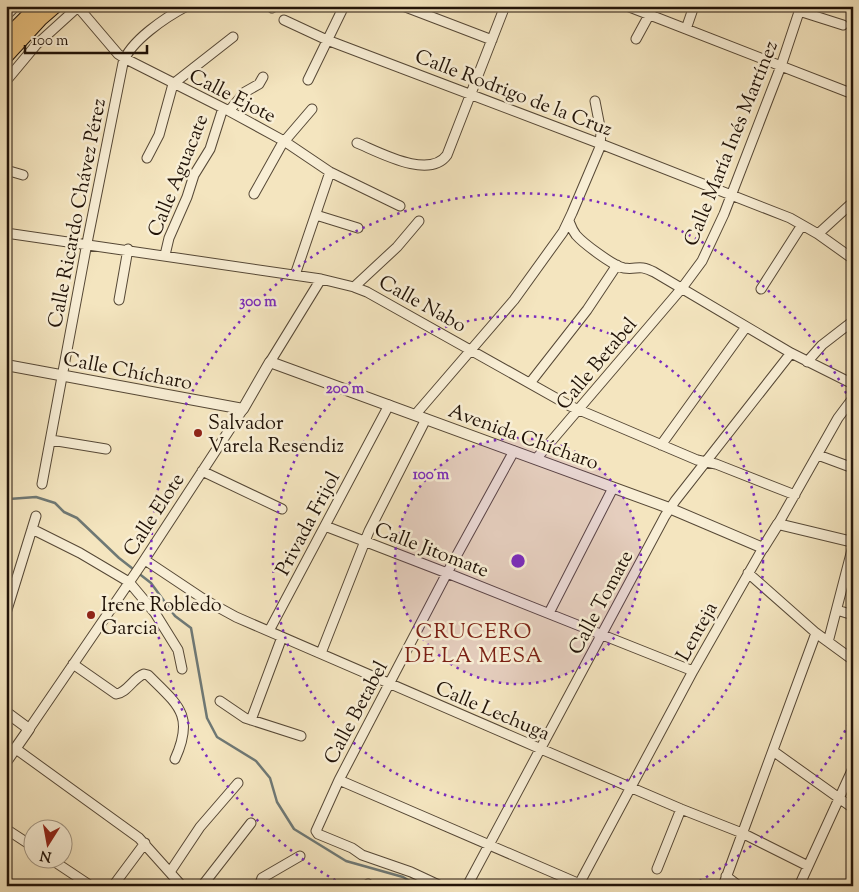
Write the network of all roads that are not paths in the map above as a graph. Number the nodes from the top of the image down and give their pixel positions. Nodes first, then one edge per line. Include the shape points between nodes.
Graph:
1 (15, 6) edge
2 (38, 6) edge
3 (55, 6) edge
4 (187, 6) edge
5 (344, 6) edge
6 (403, 6) edge
7 (505, 6) edge
8 (627, 6) edge
9 (654, 6) edge
10 (694, 6) edge
11 (79, 7) edge
12 (800, 8) edge
13 (6, 15) edge
14 (650, 16) junction
15 (284, 20) dead end
16 (843, 25) dead end
17 (686, 29) junction
18 (233, 37) dead end
19 (6, 38) edge
20 (636, 39) dead end
21 (327, 40) junction
22 (492, 40) junction
23 (6, 56) edge
24 (124, 58) junction
25 (781, 66) junction
26 (263, 77) dead end
27 (308, 80) dead end
28 (6, 81) edge
29 (173, 84) junction
30 (471, 94) junction
31 (853, 94) edge
32 (594, 101) dead end
33 (226, 109) junction
34 (312, 109) dead end
35 (284, 141) junction
36 (357, 143) dead end
37 (601, 144) junction
38 (147, 158) dead end
39 (6, 170) edge
40 (330, 172) junction
41 (24, 175) dead end
42 (254, 194) dead end
43 (732, 195) junction
44 (853, 202) edge
45 (400, 206) dead end
46 (316, 216) junction
47 (419, 221) dead end
48 (569, 221) junction
49 (802, 224) junction
50 (358, 228) dead end
51 (6, 233) edge
52 (818, 234) junction
53 (86, 244) junction
54 (128, 249) junction
55 (165, 255) junction
56 (853, 259) edge
57 (616, 265) junction
58 (295, 275) junction
59 (321, 279) junction
60 (354, 286) junction
61 (682, 288) junction
62 (761, 290) dead end
63 (119, 300) dead end
64 (853, 321) edge
65 (746, 327) junction
66 (471, 350) junction
67 (790, 353) junction
68 (270, 362) junction
69 (806, 362) junction
70 (6, 365) edge
71 (63, 375) junction
72 (530, 383) junction
73 (853, 384) edge
74 (853, 398) edge
75 (389, 405) junction
76 (243, 409) junction
77 (579, 410) junction
78 (415, 415) junction
79 (426, 418) junction
80 (51, 440) junction
81 (661, 445) junction
82 (106, 449) dead end
83 (514, 451) junction
84 (818, 455) junction
85 (536, 459) junction
86 (706, 462) junction
87 (853, 468) edge
88 (202, 471) junction
89 (42, 484) dead end
90 (612, 488) junction
91 (795, 495) junction
92 (669, 508) junction
93 (282, 510) dead end
94 (36, 516) dead end
95 (778, 524) junction
96 (325, 526) junction
97 (32, 529) junction
98 (365, 542) junction
99 (853, 542) edge
100 (853, 546) edge
101 (763, 548) junction
102 (143, 563) junction
103 (447, 573) junction
104 (748, 573) junction
105 (131, 580) junction
106 (837, 610) junction
107 (6, 613) edge
108 (549, 613) junction
109 (853, 614) edge
110 (269, 631) junction
111 (816, 633) junction
112 (602, 635) junction
113 (282, 637) junction
114 (828, 642) junction
115 (321, 653) junction
116 (853, 660) edge
117 (73, 664) junction
118 (182, 669) dead end
119 (693, 671) junction
120 (390, 684) junction
121 (220, 701) dead end
122 (6, 712) edge
123 (251, 720) junction
124 (28, 729) junction
125 (301, 736) dead end
126 (16, 749) junction
127 (541, 750) junction
128 (773, 751) junction
129 (175, 759) dead end
130 (6, 762) edge
131 (853, 768) edge
132 (339, 780) junction
133 (238, 783) dead end
134 (631, 788) junction
135 (839, 798) junction
136 (853, 808) edge
137 (681, 809) junction
138 (252, 823) dead end
139 (6, 828) edge
140 (742, 833) junction
141 (22, 839) edge
142 (145, 843) junction
143 (490, 845) junction
144 (300, 856) dead end
145 (808, 866) junction
146 (657, 869) dead end
147 (67, 870) edge
148 (170, 872) junction
149 (726, 876) junction
150 (580, 885) edge
151 (91, 886) edge
152 (113, 886) edge
153 (182, 886) edge
154 (202, 886) edge
155 (259, 886) edge
156 (441, 886) edge
157 (467, 886) edge
158 (723, 886) edge
159 (739, 886) edge
160 (799, 886) edge

1 - 13 street
2 - 19 main road
3 - 23 main road
4 - 24 street via 136,43
5 - 21 street
6 - 22 street
7 - 22 street
8 - 14 street
9 - 14 street
10 - 17 street
11 - 24 street, Calle Ejote
11 - 28 street, Calle Ejote via 36,45
12 - 16 street
12 - 25 street, Calle María Inés Martínez
14 - 17 street
14 - 20 street
15 - 21 street, Calle Rodrigo de la Cruz
17 - 25 street
18 - 29 street
21 - 27 street
21 - 30 street, Calle Rodrigo de la Cruz
22 - 30 street
24 - 29 street, Calle Ejote
24 - 53 street, Calle Ricardo Chávez Pérez
25 - 31 street
25 - 43 street, Calle María Inés Martínez
26 - 33 street, Calle Aguacate via 259,84
29 - 33 street, Calle Ejote
29 - 38 street via 159,135
30 - 36 street via 447,156 438,164 409,163
30 - 37 street, Calle Rodrigo de la Cruz
32 - 37 street
33 - 35 street, Calle Ejote
33 - 55 street, Calle Aguacate via 210,149 194,175
34 - 35 street
35 - 40 street, Calle Ejote
35 - 42 street
37 - 43 street, Calle Rodrigo de la Cruz
37 - 48 street
39 - 41 street
40 - 45 street, Calle Ejote
40 - 46 street
43 - 49 street, Calle Rodrigo de la Cruz
43 - 61 street, Calle María Inés Martínez via 702,261
44 - 52 street
46 - 50 street
46 - 58 street
47 - 60 street via 397,247
48 - 57 street via 580,238
48 - 66 street via 514,300
49 - 52 street, Calle Rodrigo de la Cruz
49 - 62 street
51 - 53 street, Calle Nabo
52 - 56 street, Calle Rodrigo de la Cruz
53 - 54 street, Calle Nabo
53 - 71 street, Calle Ricardo Chávez Pérez
54 - 55 street, Calle Nabo
54 - 63 street
55 - 58 street, Calle Nabo
57 - 61 street via 645,268
57 - 72 street via 587,310
58 - 59 street, Calle Nabo
59 - 60 street, Calle Nabo
59 - 68 street, Calle Elote
60 - 66 street, Calle Nabo
61 - 65 street
61 - 77 street, Calle Betabel
64 - 69 street via 822,344
65 - 67 street
65 - 81 street
66 - 72 street, Calle Nabo
66 - 78 street
67 - 69 street
67 - 86 street, Calle Tomate
68 - 75 street, Avenida Chícharo
68 - 76 street, Calle Elote
69 - 73 street
70 - 71 street, Calle Chícharo
71 - 76 street, Calle Chícharo
71 - 80 street, Calle Ricardo Chávez Pérez
72 - 77 street, Calle Nabo
74 - 84 street, Lenteja
75 - 78 street, Avenida Chícharo
75 - 96 street, Privada Frijol
76 - 88 street, Calle Elote
77 - 81 street, Calle Nabo
77 - 85 street, Calle Betabel
78 - 79 street, Avenida Chícharo
79 - 83 street, Avenida Chícharo
79 - 98 street
80 - 82 street
80 - 89 street, Calle Ricardo Chávez Pérez
81 - 86 street, Calle Nabo
83 - 85 street, Avenida Chícharo
83 - 103 street, Calle Betabel
84 - 87 street
84 - 91 street, Lenteja
85 - 90 street, Avenida Chícharo
86 - 91 street, Calle Nabo
86 - 92 street, Calle Tomate
88 - 93 street
88 - 102 street, Calle Elote
90 - 92 street, Avenida Chícharo
90 - 108 street
91 - 95 street, Lenteja
92 - 101 street, Avenida Chícharo
92 - 112 street, Calle Tomate
94 - 97 street
95 - 99 street
95 - 101 street, Lenteja
96 - 98 street, Calle Jitomate
96 - 110 street, Privada Frijol
97 - 105 street
97 - 107 street
98 - 103 street, Calle Jitomate
98 - 115 street
100 - 106 street
101 - 104 street, Lenteja
102 - 105 street, Calle Elote
102 - 110 street, Calle Lechuga via 221,609
103 - 108 street, Calle Jitomate
103 - 120 street, Calle Betabel
104 - 111 street
104 - 119 street, Lenteja
105 - 117 street, Calle Elote
105 - 118 street via 178,650
106 - 109 street
106 - 114 street
108 - 112 street, Calle Jitomate
110 - 113 street, Calle Lechuga
111 - 114 street
111 - 128 street
112 - 119 street, Calle Jitomate
112 - 127 street, Calle Tomate
113 - 115 street, Calle Lechuga
113 - 123 street
114 - 116 street
115 - 120 street, Calle Lechuga
117 - 124 street, Calle Elote
117 - 129 street via 116,694 144,674 176,702 182,714 183,734
119 - 134 street, Lenteja
120 - 127 street, Calle Lechuga
120 - 132 street, Calle Betabel
121 - 123 street
122 - 124 street
123 - 125 street
124 - 126 street, Calle Elote
126 - 130 street, Calle Elote
126 - 142 street
127 - 134 street, Calle Lechuga
127 - 143 street, Calle Tomate
128 - 135 street
128 - 140 street
131 - 135 street
132 - 143 street
132 - 156 street, Calle Betabel via 316,832 362,855
133 - 148 street via 200,827
134 - 137 street, Calle Lechuga
134 - 150 street, Lenteja
135 - 136 street
135 - 145 street
137 - 140 street, Calle Lechuga
137 - 146 street
138 - 154 street
139 - 141 street
140 - 145 street, Calle Lechuga
140 - 149 street
142 - 148 street
142 - 152 street
143 - 150 street
143 - 157 street, Calle Tomate
144 - 155 street via 262,878
145 - 160 street
147 - 151 street
148 - 153 street
149 - 158 street
149 - 159 street

